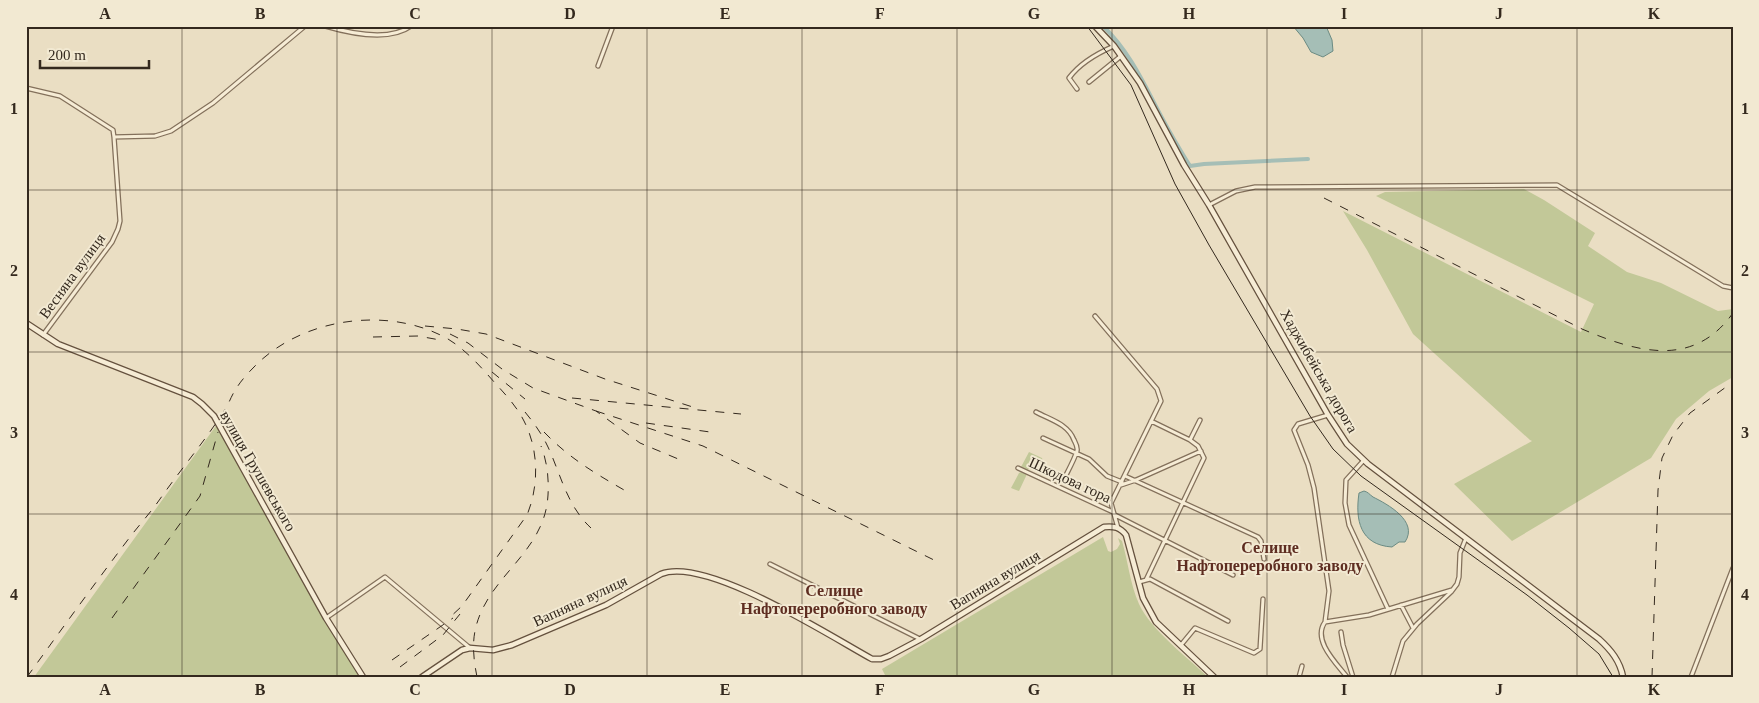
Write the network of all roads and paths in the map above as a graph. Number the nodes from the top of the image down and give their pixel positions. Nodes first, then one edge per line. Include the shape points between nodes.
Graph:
1 (305, 26) edge
2 (325, 26) edge
3 (411, 26) edge
4 (613, 26) edge
5 (1095, 26) edge
6 (1114, 46) junction
7 (1121, 55) junction
8 (598, 66) dead end
9 (1089, 82) dead end
10 (26, 87) edge
11 (1077, 89) dead end
12 (114, 137) junction
13 (1209, 205) junction
14 (1733, 288) edge
15 (1095, 316) dead end
16 (26, 324) edge
17 (43, 335) junction
18 (1036, 412) dead end
19 (1328, 415) junction
20 (1200, 420) dead end
21 (1151, 421) junction
22 (1042, 438) dead end
23 (1190, 440) junction
24 (1201, 451) junction
25 (1077, 452) junction
26 (1364, 460) junction
27 (1018, 468) dead end
28 (1125, 476) junction
29 (1065, 477) dead end
30 (1136, 480) junction
31 (1121, 484) junction
32 (1183, 502) junction
33 (1114, 514) junction
34 (1118, 528) junction
35 (1466, 538) junction
36 (1165, 540) junction
37 (1264, 559) dead end
38 (770, 564) dead end
39 (1733, 568) edge
40 (1234, 575) dead end
41 (1146, 580) junction
42 (1139, 582) junction
43 (1453, 589) junction
44 (1263, 599) dead end
45 (1401, 605) junction
46 (1388, 609) junction
47 (326, 618) junction
48 (1228, 621) dead end
49 (1325, 622) junction
50 (1413, 628) junction
51 (1341, 632) dead end
52 (921, 639) junction
53 (1181, 645) junction
54 (470, 648) junction
55 (1302, 666) dead end
56 (363, 677) edge
57 (422, 677) edge
58 (1214, 677) edge
59 (1299, 677) edge
60 (1346, 677) edge
61 (1353, 677) edge
62 (1392, 677) edge
63 (1623, 677) edge
64 (1692, 677) edge

1 - 12 street via 220,97 170,131 161,135
2 - 3 street via 377,35
4 - 8 street
5 - 6 street, Хаджибейська дорога
6 - 7 street, Хаджибейська дорога
6 - 11 street via 1073,72 1069,78
7 - 9 street
7 - 13 street, Хаджибейська дорога
10 - 12 street via 70,101 113,130
12 - 17 street, Весняна вулиця via 120,213 118,229 112,242
13 - 14 street via 1236,191 1255,187 1557,185 1724,286
13 - 19 street, Хаджибейська дорога
15 - 21 street via 1157,389 1161,401
16 - 17 street, вулиця Грушевського
17 - 47 street, вулиця Грушевського via 58,344 179,391 202,404 218,420
18 - 25 street via 1071,432
19 - 26 street, Хаджибейська дорога via 1346,444
19 - 49 street via 1298,424 1294,430 1314,488 1329,591
20 - 23 street
21 - 23 street
21 - 28 street
22 - 25 street
23 - 24 street
24 - 30 street
24 - 32 street via 1204,458
25 - 29 street
25 - 31 street
26 - 35 street, Хаджибейська дорога
26 - 46 street via 1346,480 1345,503 1349,525
27 - 33 street, Шкодова гора
28 - 30 street
28 - 31 street
30 - 31 street
30 - 32 street
31 - 33 street via 1111,503
32 - 36 street
32 - 37 street via 1258,538
33 - 34 street
33 - 36 street, Шкодова гора
34 - 42 street via 1129,542
34 - 52 street, Вапняна вулиця via 1104,527
35 - 43 street via 1459,557 1458,581
35 - 63 street, Хаджибейська дорога via 1599,639 1615,656
36 - 40 street, Шкодова гора
36 - 41 street
38 - 52 street
39 - 64 street
41 - 42 street
41 - 48 street via 1150,579
42 - 53 street via 1143,598 1156,622
43 - 45 street
43 - 50 street
44 - 53 street via 1260,649 1254,653 1196,628
45 - 46 street
45 - 50 street
46 - 49 street
47 - 54 street via 385,577
47 - 56 street, вулиця Грушевського
49 - 60 street via 1322,626 1323,643
50 - 62 street via 1400,648
51 - 61 street
52 - 54 street, Вапняна вулиця via 881,659 872,659 739,587 676,570 661,574 606,605 512,645 493,650
53 - 58 street
54 - 57 street via 454,654
55 - 59 street

